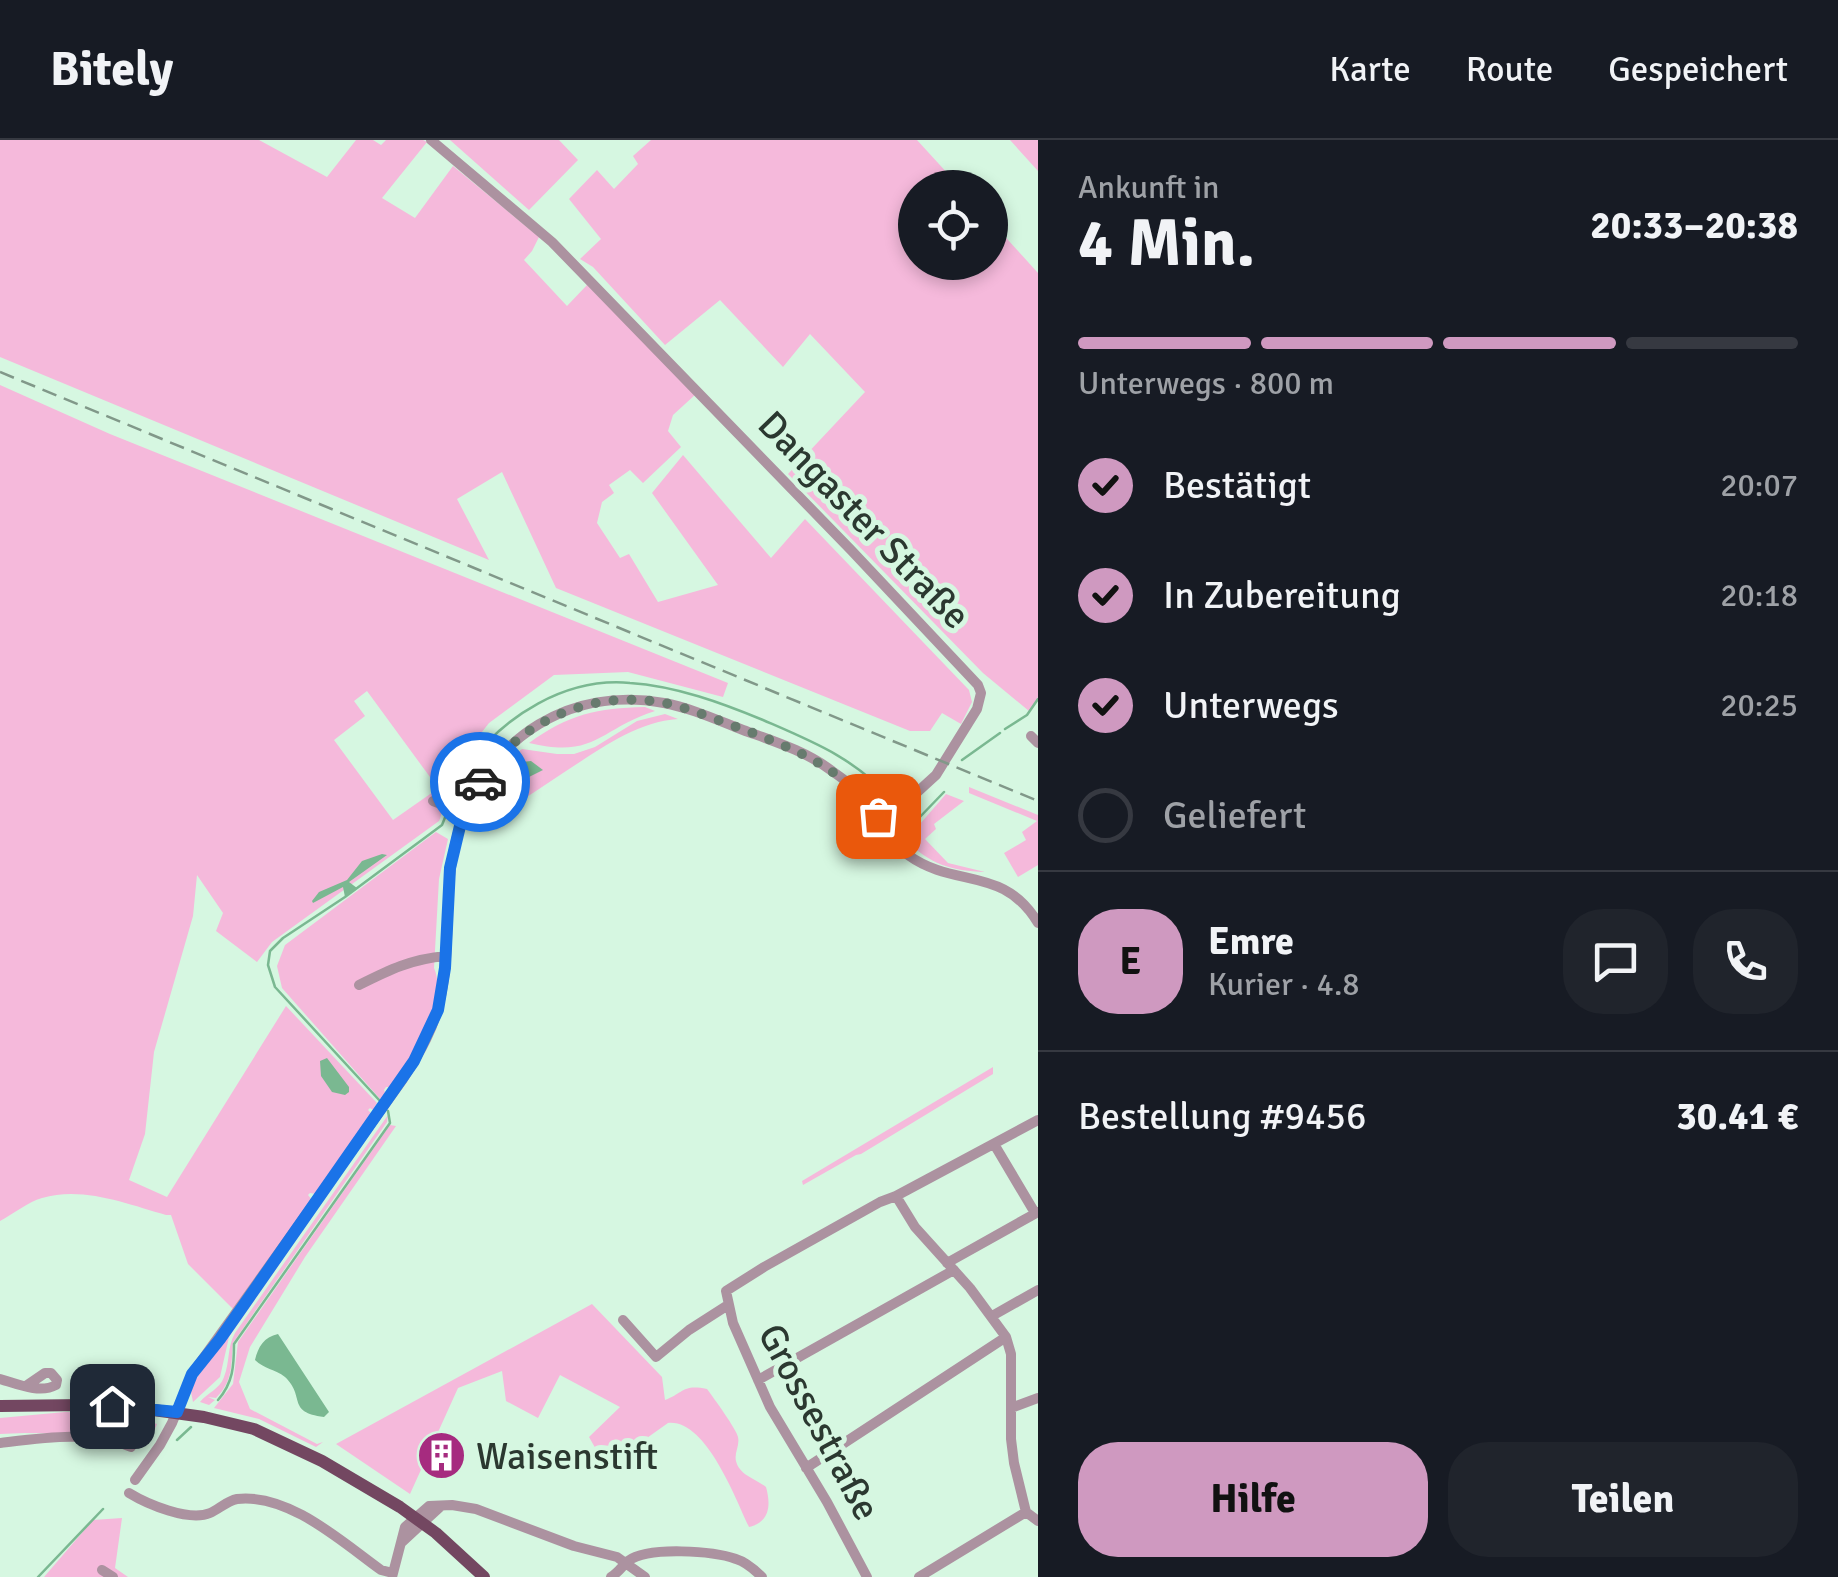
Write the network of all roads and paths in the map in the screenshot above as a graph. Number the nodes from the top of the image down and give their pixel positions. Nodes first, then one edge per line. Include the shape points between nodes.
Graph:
1 (431, 140) edge
2 (443, 804) dead end
3 (465, 812) junction
4 (878, 816) junction
5 (1038, 923) edge
6 (446, 956) junction
7 (358, 986) dead end
8 (1038, 1120) edge
9 (994, 1144) junction
10 (896, 1196) junction
11 (1036, 1212) edge
12 (950, 1266) junction
13 (1038, 1290) edge
14 (728, 1305) junction
15 (992, 1316) junction
16 (623, 1320) dead end
17 (1006, 1337) junction
18 (0, 1379) edge
19 (758, 1380) junction
20 (26, 1386) dead end
21 (1038, 1398) edge
22 (1011, 1408) junction
23 (0, 1409) edge
24 (177, 1412) junction
25 (0, 1443) edge
26 (131, 1448) dead end
27 (806, 1468) junction
28 (134, 1480) dead end
29 (128, 1493) dead end
30 (1026, 1512) junction
31 (418, 1520) junction
32 (1038, 1521) edge
33 (626, 1562) junction
34 (393, 1575) edge
35 (484, 1577) edge
36 (612, 1577) edge
37 (645, 1577) edge
38 (762, 1577) edge
39 (866, 1577) edge
40 (919, 1577) edge

1 - 4 street, Dangaster Straße via 552,242 971,675 980,702 936,775
2 - 3 street
3 - 4 street via 485,774 530,729 586,704 627,700 668,704 798,751 830,769
3 - 6 street via 450,868
4 - 5 street via 918,862 1010,891
6 - 7 street via 403,963
6 - 24 street via 432,1028 414,1061 192,1374
8 - 9 street
9 - 10 street
9 - 11 street
10 - 12 street
10 - 14 street, Grossestraße via 726,1291
11 - 12 street
12 - 15 street
12 - 19 street
13 - 15 street
14 - 16 street via 656,1357
14 - 19 street, Grossestraße
15 - 17 street
17 - 22 street
17 - 27 street
18 - 20 street
19 - 27 street, Grossestraße
21 - 22 street
22 - 30 street
23 - 24 main road via 98,1405
24 - 28 street
24 - 31 main road via 267,1434
25 - 26 street via 73,1438
27 - 39 street, Grossestraße
29 - 34 street via 197,1516 236,1500 282,1506
30 - 32 street
30 - 40 street
31 - 33 street via 429,1506 476,1509
31 - 34 street via 405,1527
31 - 35 main road
33 - 36 street
33 - 37 street
33 - 38 street via 670,1550 735,1558

